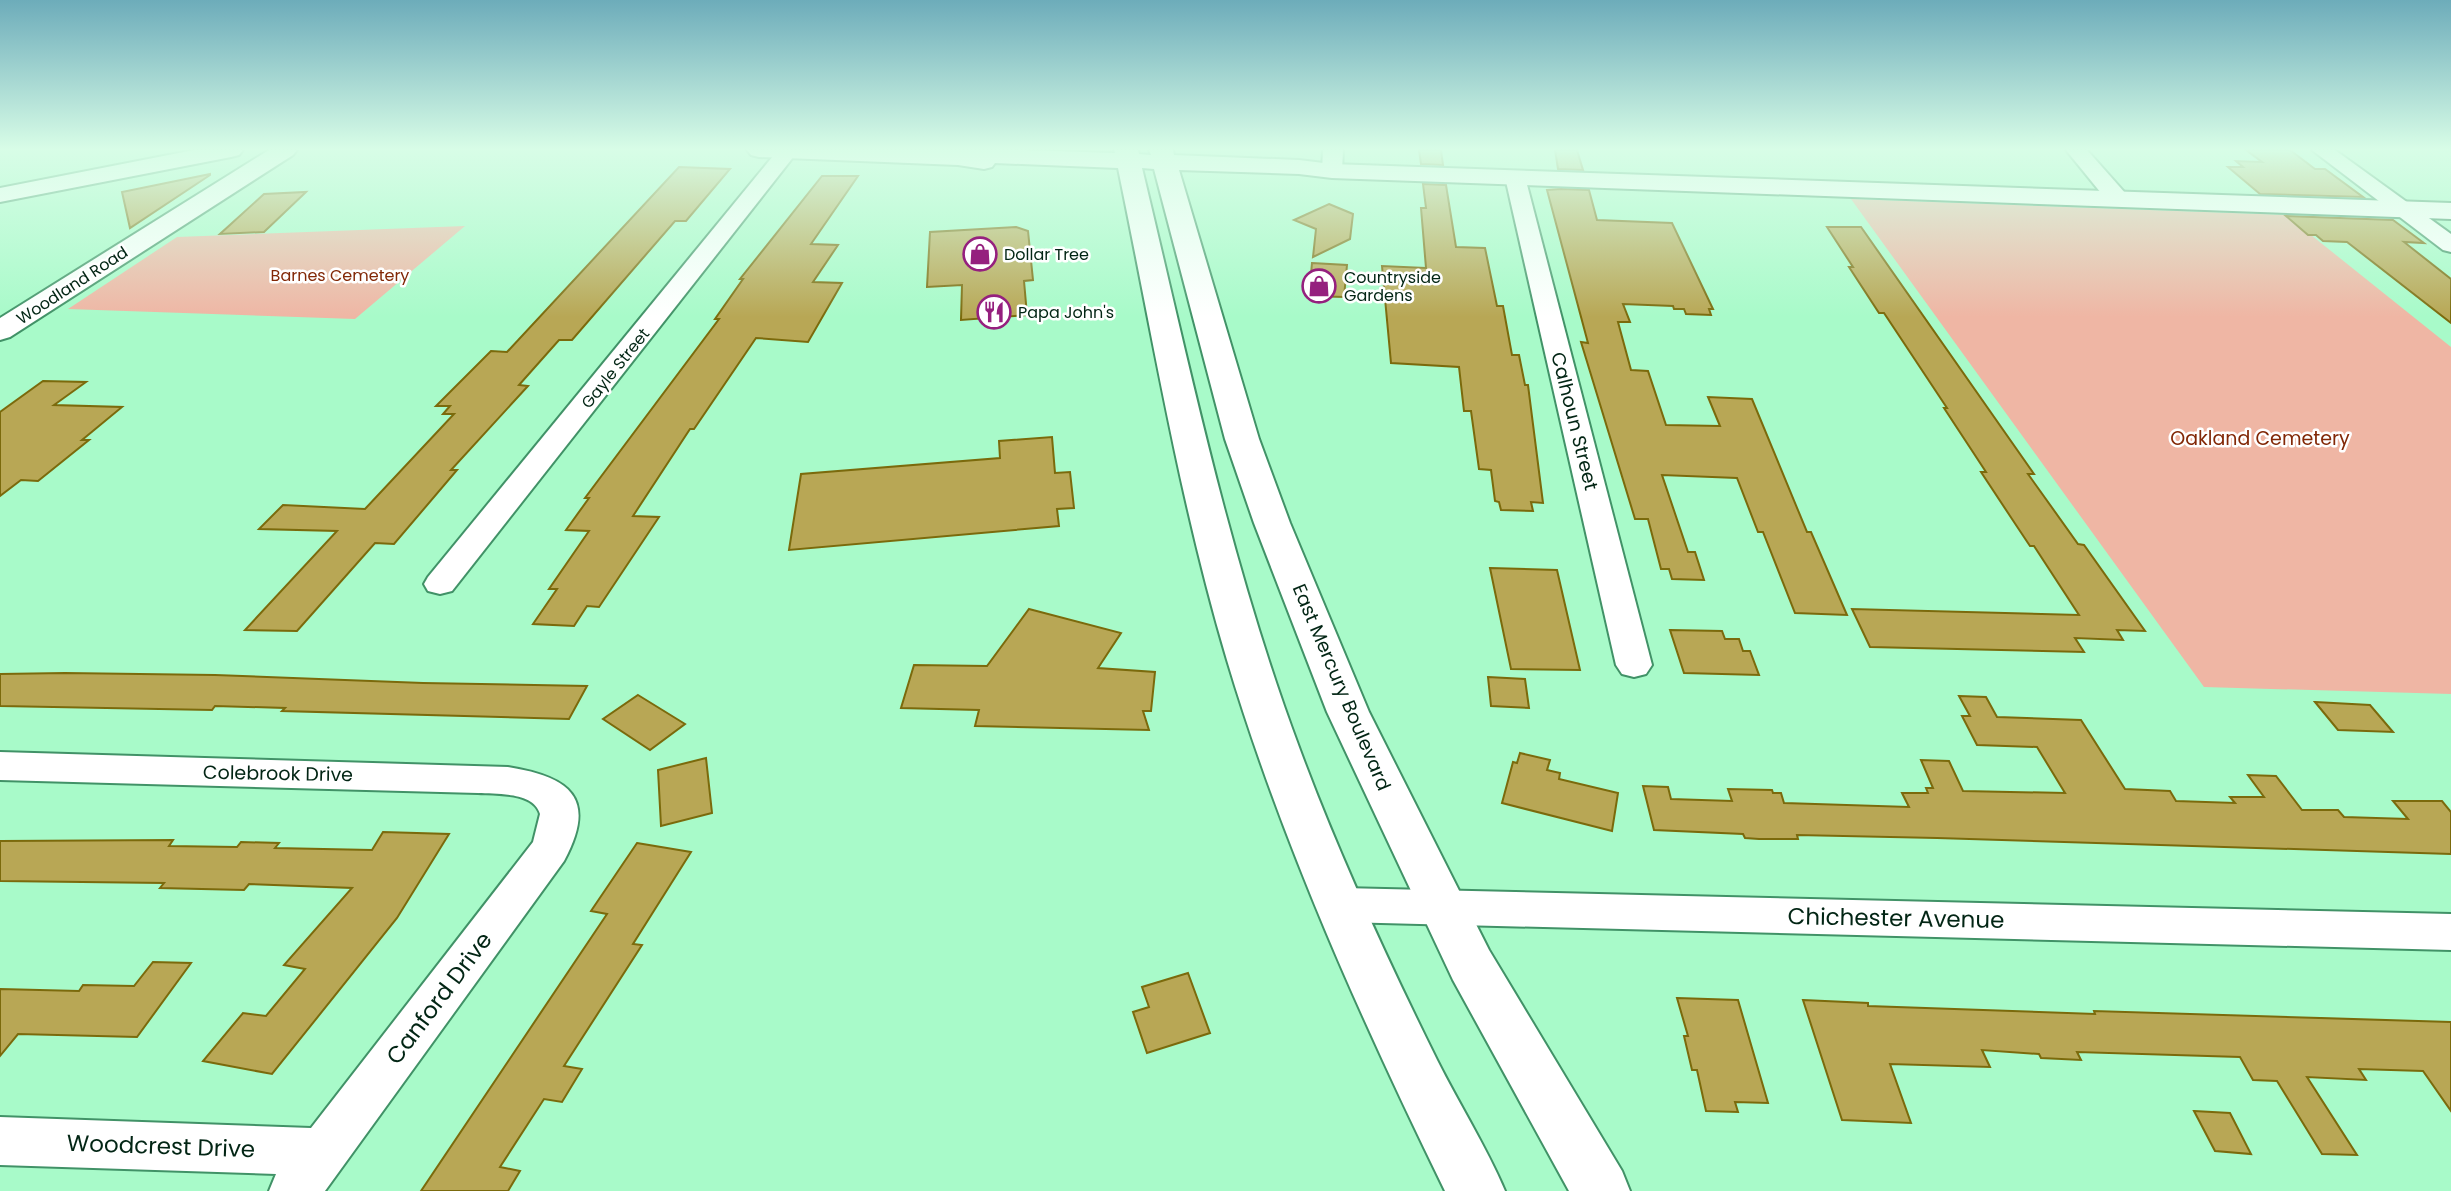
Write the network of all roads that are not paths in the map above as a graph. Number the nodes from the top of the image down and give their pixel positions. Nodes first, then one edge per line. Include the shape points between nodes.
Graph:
1 (197, 206) edge
2 (744, 206) edge
3 (1154, 206) edge
4 (1162, 206) edge
5 (1522, 206) edge
6 (2314, 206) edge
7 (2397, 206) edge
8 (2402, 209) junction
9 (2451, 211) edge
10 (2451, 245) edge
11 (0, 331) edge
12 (440, 584) dead end
13 (1634, 665) dead end
14 (0, 766) edge
15 (554, 796) joint
16 (1342, 905) junction
17 (1443, 907) junction
18 (2451, 932) edge
19 (0, 1141) edge
20 (323, 1152) junction
21 (294, 1191) edge
22 (1475, 1191) edge
23 (1601, 1191) edge

1 - 11 main road, Woodland Road
2 - 12 street, Gayle Street
3 - 16 main road via 1224,584 1278,750
4 - 17 main road, East Mercury Boulevard via 1272,523 1348,712
5 - 13 street, Calhoun Street
6 - 8 main road
7 - 8 street
8 - 9 main road
8 - 10 street
14 - 15 street, Colebrook Drive via 467,778 535,787
15 - 20 street, Canford Drive via 560,811 559,827 550,850
16 - 17 street, Chichester Avenue
16 - 22 main road via 1418,1079
17 - 18 street, Chichester Avenue
17 - 23 main road, East Mercury Boulevard via 1520,1054
19 - 20 street, Woodcrest Drive
20 - 21 street, Canford Drive

